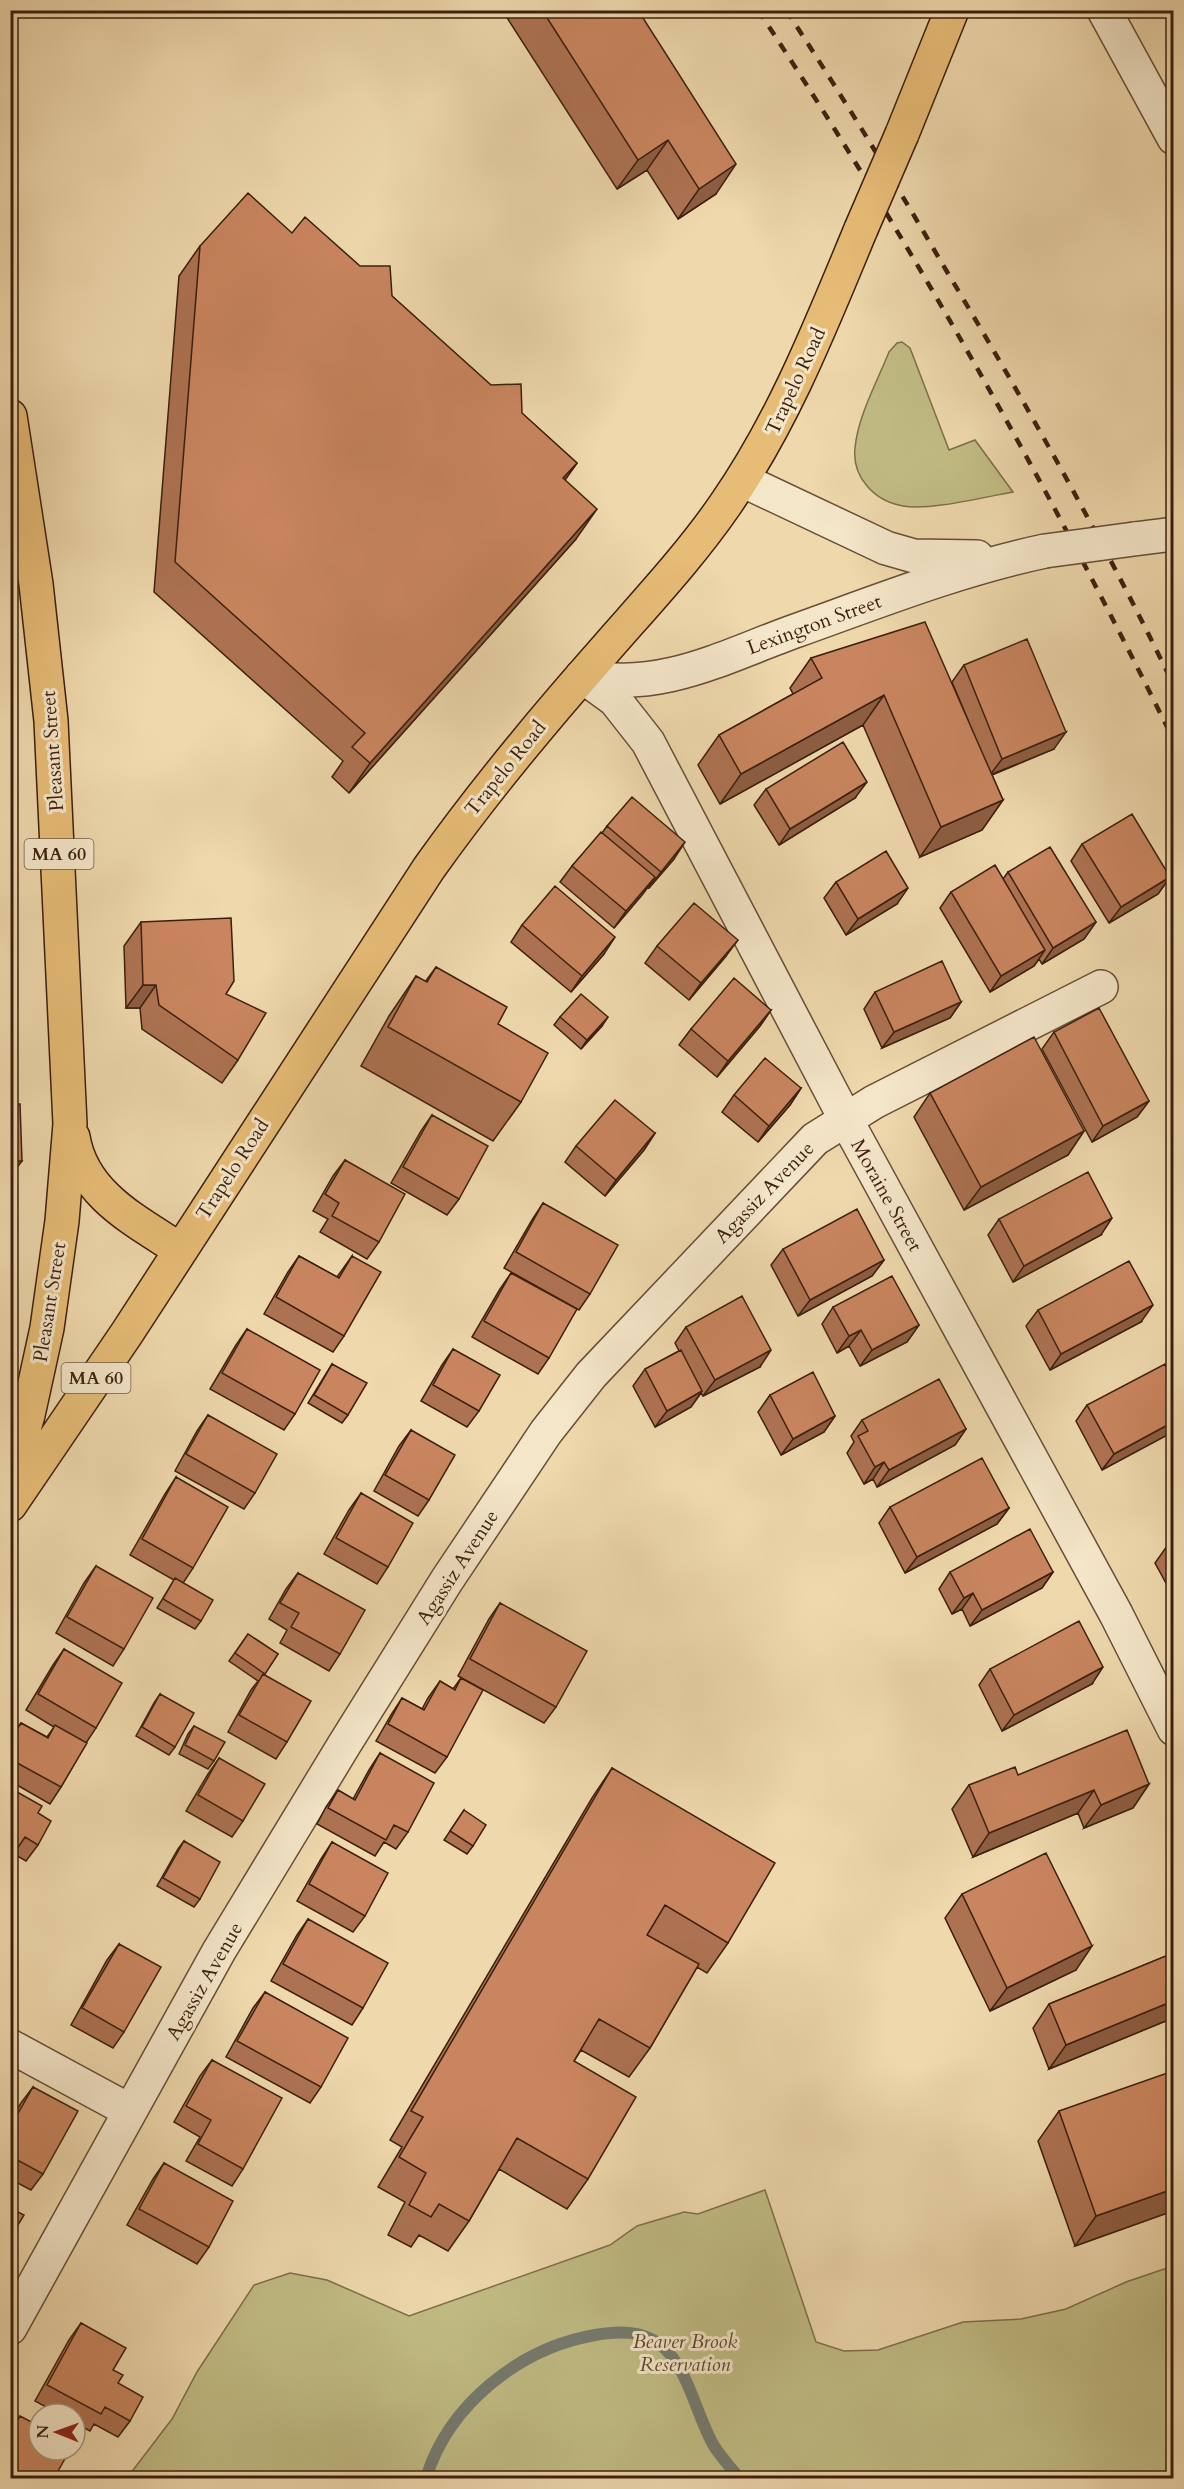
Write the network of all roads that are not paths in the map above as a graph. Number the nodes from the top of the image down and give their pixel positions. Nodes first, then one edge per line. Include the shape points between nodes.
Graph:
1 (952, 10) edge
2 (1104, 10) edge
3 (1173, 138) edge
4 (10, 416) edge
5 (742, 480) junction
6 (1173, 534) edge
7 (1045, 551) junction
8 (582, 676) junction
9 (1101, 987) dead end
10 (845, 1118) junction
11 (70, 1124) junction
12 (180, 1249) junction
13 (10, 1478) edge
14 (10, 1505) edge
15 (1173, 1729) edge
16 (10, 2046) edge
17 (130, 2111) junction
18 (10, 2328) edge

1 - 5 main road, Trapelo Road, bridge via 791,392
2 - 3 street
4 - 11 main road, Pleasant Street / MA 60 via 36,584 51,721
5 - 7 street, Lexington Street via 900,552 950,558
5 - 8 main road, Trapelo Road via 679,565
6 - 7 street, Lexington Street, bridge
7 - 8 street, Lexington Street via 920,585 677,675 633,681
8 - 10 street, Moraine Street via 615,700 648,742
8 - 12 main road, Trapelo Road via 491,783 429,868
9 - 10 street, Agassiz Avenue
10 - 15 street, Moraine Street via 1116,1614
10 - 17 street, Agassiz Avenue via 800,1153 591,1375 546,1432 338,1754 219,1951
11 - 12 main road, Pleasant Street / MA 60 via 81,1163 101,1193 125,1214
11 - 13 main road, Pleasant Street / MA 60 via 47,1328
12 - 14 main road, Trapelo Road / MA 60
16 - 17 street
17 - 18 street, Agassiz Avenue

